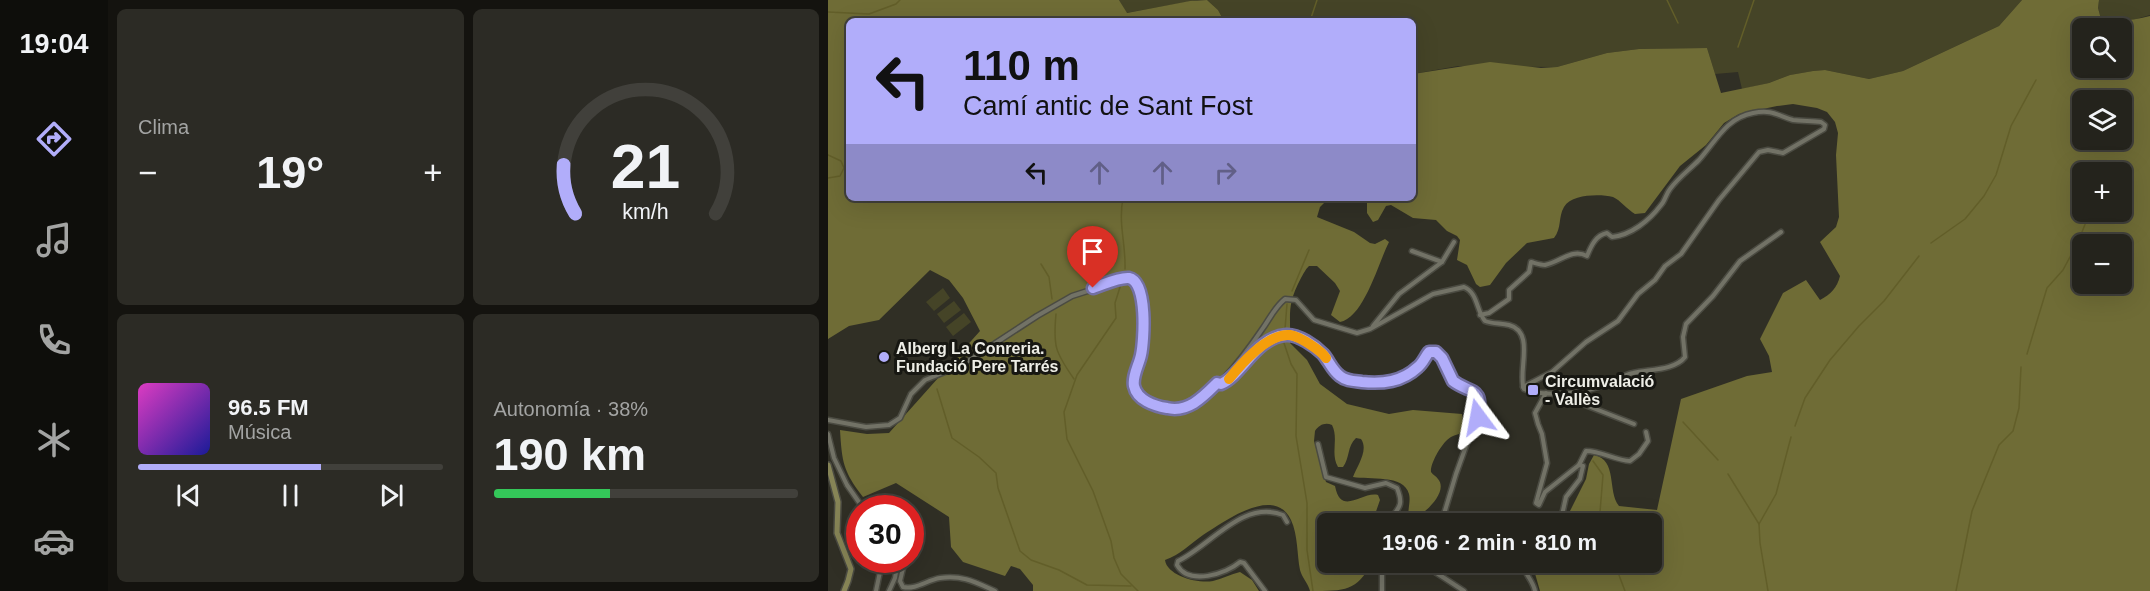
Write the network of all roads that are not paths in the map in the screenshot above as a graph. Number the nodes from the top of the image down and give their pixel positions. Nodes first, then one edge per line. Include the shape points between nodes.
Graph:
1 (1781, 232) dead end
2 (1454, 242) dead end
3 (1412, 251) dead end
4 (1442, 262) junction
5 (1480, 315) junction
6 (1370, 329) junction
7 (1217, 383) junction
8 (1523, 387) junction
9 (1546, 393) junction
10 (1554, 393) junction
11 (828, 420) edge
12 (1634, 423) dead end
13 (1646, 432) dead end
14 (828, 434) edge
15 (1318, 444) dead end
16 (828, 465) edge
17 (1579, 465) junction
18 (854, 495) edge
19 (1396, 513) edge
20 (1444, 513) edge
21 (1562, 513) edge
22 (1287, 522) dead end
23 (880, 573) edge
24 (896, 573) edge
25 (902, 573) edge
26 (1382, 573) edge
27 (1437, 573) edge
28 (1525, 573) edge
29 (844, 591) edge
30 (876, 591) edge
31 (889, 591) edge
32 (995, 591) edge
33 (1265, 591) edge
34 (1382, 591) edge
35 (1464, 591) edge
36 (1535, 591) edge

1 - 10 street via 1740,261 1686,324 1682,361 1588,390
2 - 4 street
3 - 4 street
4 - 6 street via 1399,294
5 - 6 street via 1474,295 1464,286 1432,294
5 - 8 street via 1485,321 1510,325 1521,335 1525,354
5 - 8 street via 1509,299 1509,290 1529,272 1531,262 1544,265 1571,254 1587,256 1601,234 1624,236 1640,225 1731,122 1764,111 1825,125 1783,153 1759,152 1681,255 1638,294 1618,321 1552,372
6 - 7 street via 1357,333 1320,323 1296,300 1284,299
7 - 11 street via 1200,400 1178,409 1157,406 1138,395 1133,381 1142,348 1141,295 1128,278 1072,296 962,365 925,380 911,394 900,418 889,425 866,427
7 - 20 street via 1229,379 1264,345 1287,335 1298,337 1322,352 1341,377 1351,380 1392,382 1419,367 1429,352 1440,355 1453,381 1472,390 1479,399 1478,417
8 - 9 street
9 - 10 street
9 - 17 street via 1535,412 1547,463 1536,503 1539,505 1545,492
10 - 12 street
13 - 17 street via 1648,441 1630,461 1586,451
14 - 18 street via 834,458
15 - 19 street via 1326,477 1365,488 1386,483 1397,488 1401,498
16 - 29 street via 838,502 837,533 850,569
17 - 21 street via 1583,466 1580,478 1566,497
22 - 33 street via 1283,515 1266,512 1240,518 1178,561 1182,571 1203,576 1244,563
23 - 30 street
24 - 31 street
25 - 32 street via 903,587 939,578 975,580
26 - 34 street
27 - 35 street
28 - 36 street

